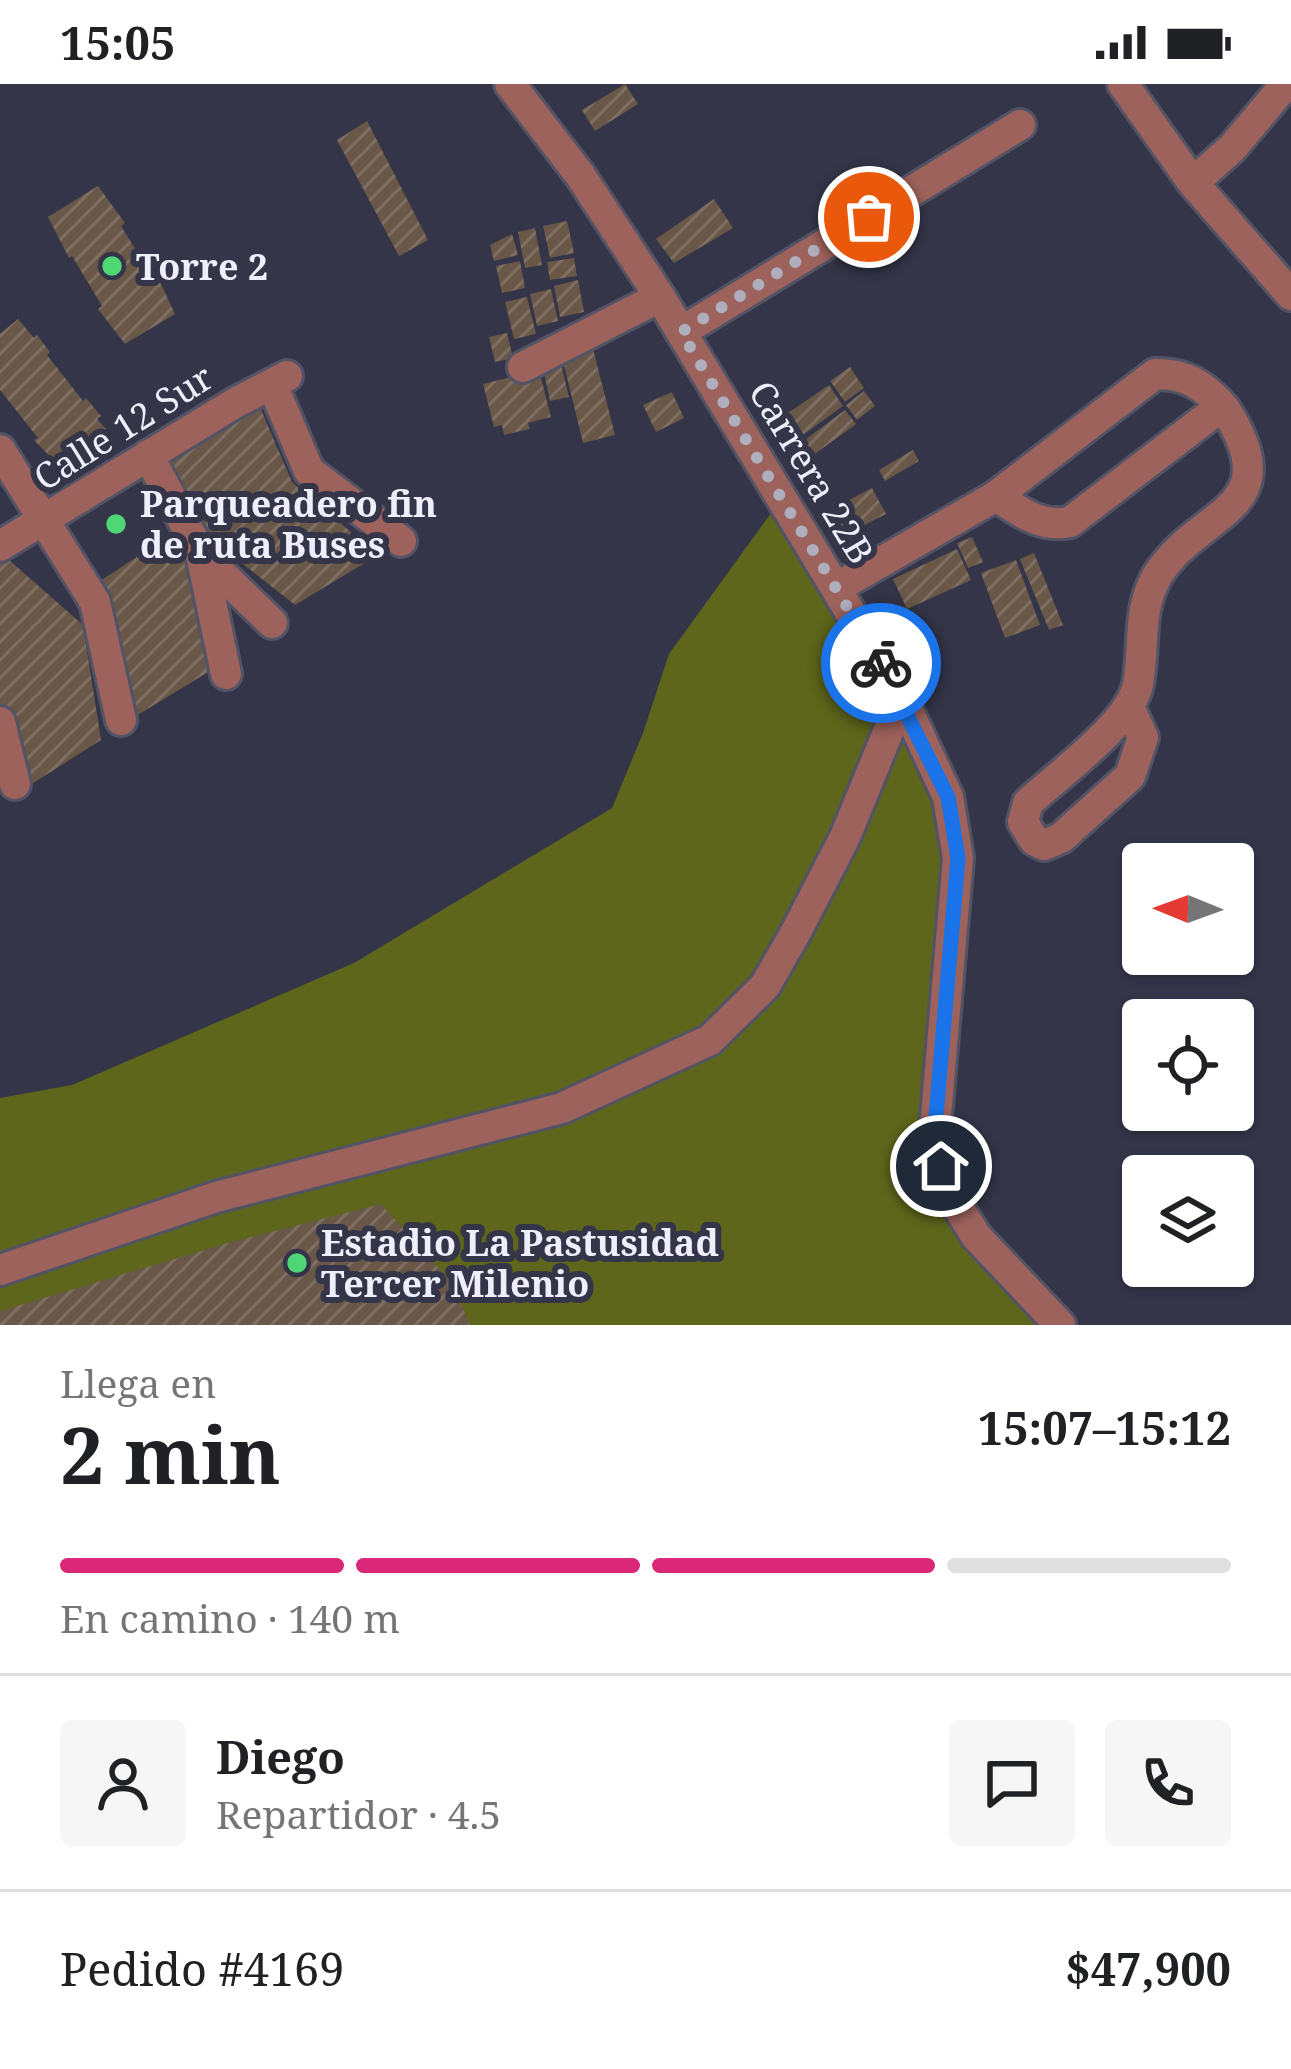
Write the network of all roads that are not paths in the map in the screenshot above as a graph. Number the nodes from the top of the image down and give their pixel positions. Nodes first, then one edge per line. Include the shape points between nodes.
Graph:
1 (1123, 84) edge
2 (1286, 84) edge
3 (523, 88) edge
4 (1020, 125) dead end
5 (1193, 183) junction
6 (1291, 295) edge
7 (660, 297) junction
8 (681, 332) junction
9 (523, 367) dead end
10 (1222, 406) junction
11 (0, 450) edge
12 (148, 455) junction
13 (996, 496) junction
14 (46, 521) junction
15 (401, 542) dead end
16 (0, 546) edge
17 (201, 554) junction
18 (836, 588) junction
19 (272, 623) dead end
20 (226, 674) dead end
21 (902, 698) junction
22 (1130, 709) dead end
23 (121, 720) dead end
24 (0, 722) edge
25 (15, 784) dead end
26 (0, 1270) edge
27 (1060, 1325) edge

1 - 5 street
2 - 5 street
3 - 7 street, Carrera 22B
4 - 8 street
5 - 6 street
7 - 8 street, Carrera 22B
7 - 9 street
8 - 18 street, Carrera 22B
10 - 13 street via 1070,522 1032,520
10 - 13 street via 1198,381 1155,374
10 - 22 street via 1252,443 1253,484 1246,503 1158,576 1144,613
11 - 14 street
12 - 14 street, Calle 12 Sur
12 - 15 street, Calle 12 Sur via 279,380 309,471
12 - 17 street
13 - 18 street
14 - 16 street, Calle 12 Sur
14 - 23 street via 95,602
17 - 19 street
17 - 20 street
18 - 21 street, Carrera 22B
21 - 26 street via 797,930 765,986 710,1040 562,1108 217,1197
21 - 27 street, Carrera 22B via 948,797 958,858 934,1140 948,1191 976,1236
24 - 25 street

